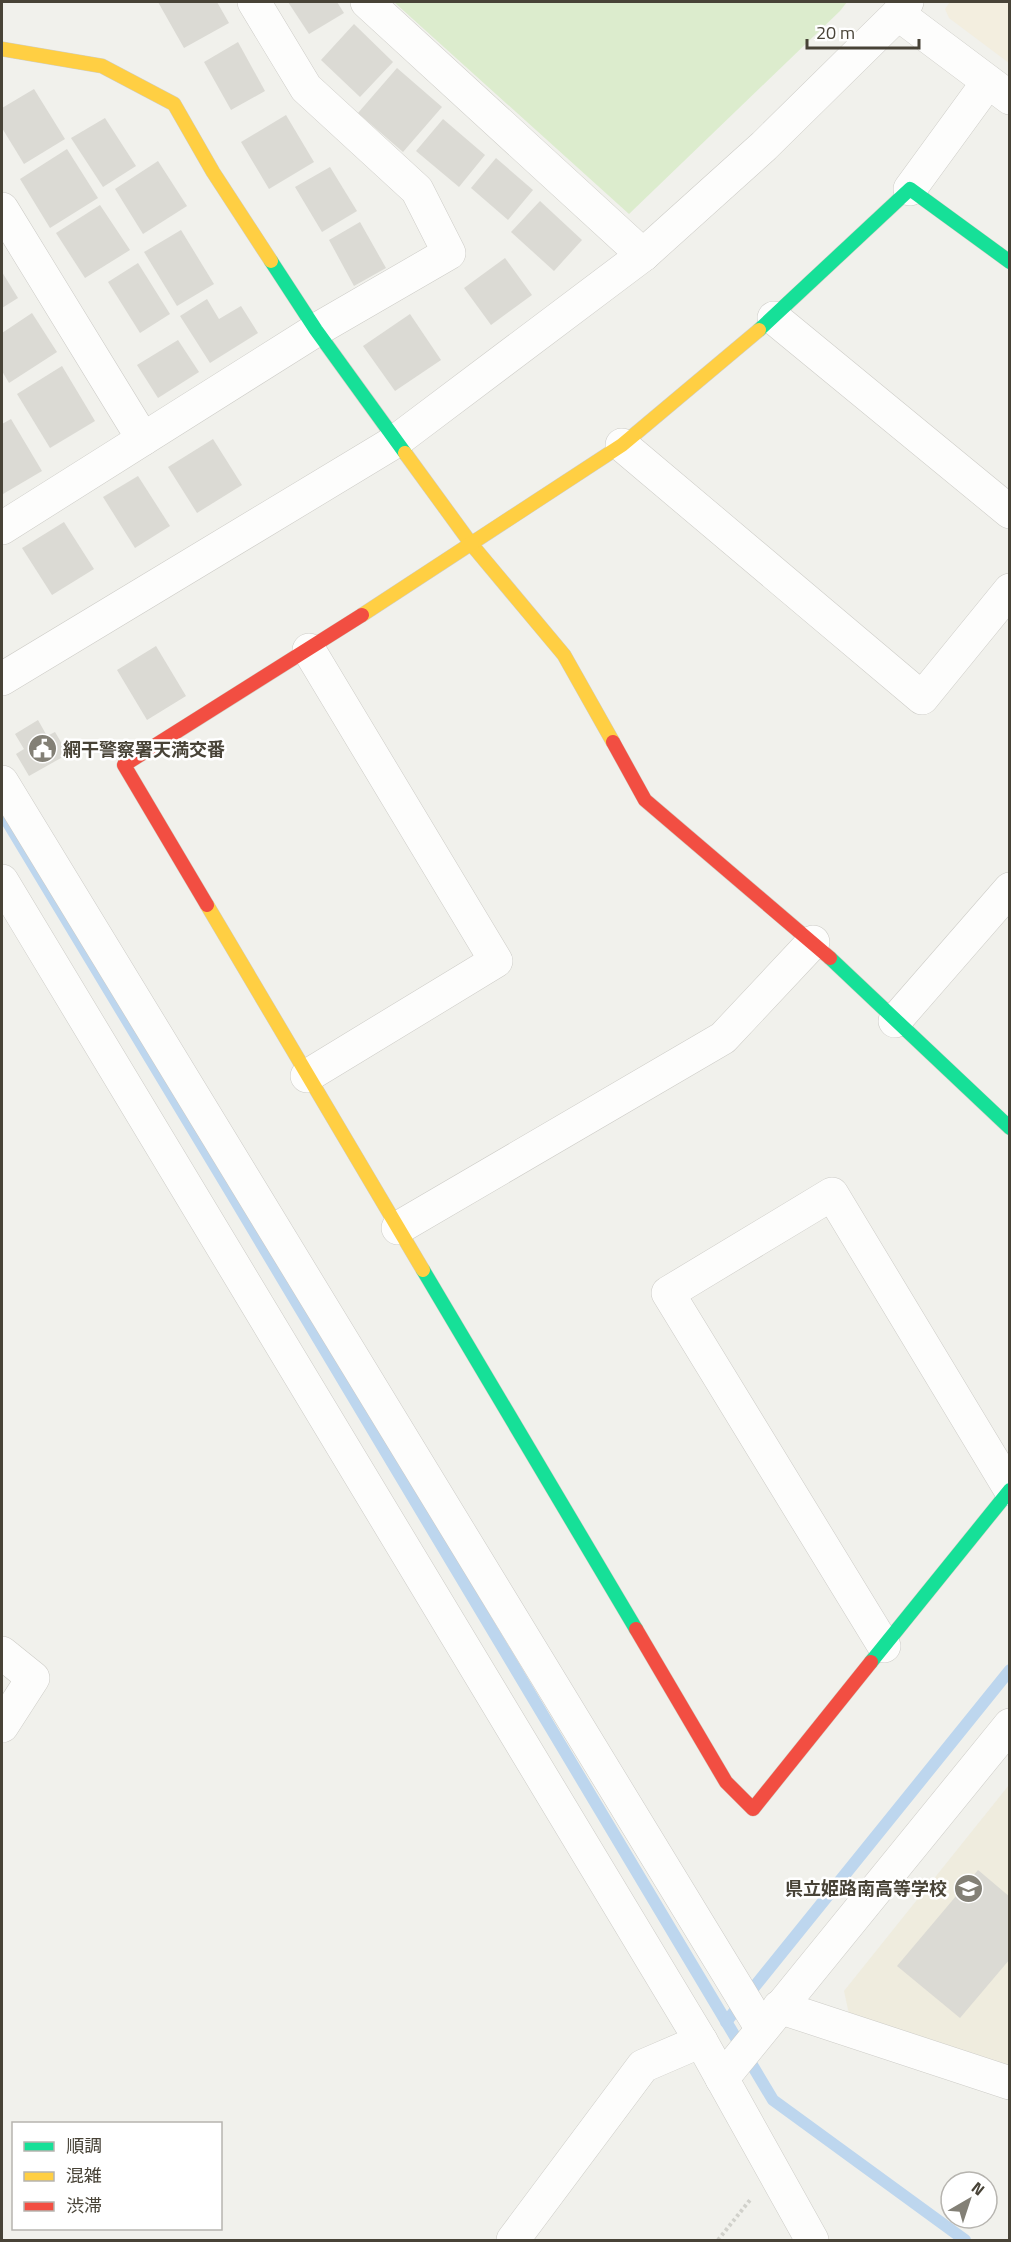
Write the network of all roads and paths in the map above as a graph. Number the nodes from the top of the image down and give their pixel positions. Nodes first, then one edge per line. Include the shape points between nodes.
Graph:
1 (254, 2) edge
2 (367, 2) edge
3 (903, 8) edge
4 (2, 49) edge
5 (999, 90) edge
6 (910, 189) junction
7 (2, 209) edge
8 (643, 255) junction
9 (1010, 262) edge
10 (774, 318) junction
11 (316, 330) junction
12 (143, 439) junction
13 (396, 441) junction
14 (622, 445) junction
15 (1010, 512) edge
16 (2, 528) edge
17 (472, 545) junction
18 (1010, 590) edge
19 (309, 650) junction
20 (2, 680) edge
21 (2, 782) edge
22 (2, 881) edge
23 (1010, 890) edge
24 (813, 942) junction
25 (895, 1022) junction
26 (308, 1076) junction
27 (1010, 1128) edge
28 (398, 1228) junction
29 (1010, 1489) edge
30 (884, 1646) junction
31 (2, 1653) edge
32 (1010, 1725) edge
33 (2, 1726) edge
34 (771, 2018) junction
35 (701, 2041) junction
36 (722, 2079) junction
37 (1010, 2083) edge
38 (772, 2171) junction
39 (513, 2241) edge
40 (718, 2241) edge
41 (812, 2241) edge

1 - 11 street via 306,88 417,190 449,253
2 - 8 street
3 - 5 street
3 - 8 street via 764,146
4 - 11 street via 102,66 174,104 213,172
5 - 6 street
6 - 9 street
6 - 10 street
7 - 12 street
8 - 13 street
10 - 14 street
10 - 15 street
11 - 12 street
11 - 13 street
12 - 16 street
13 - 17 street
13 - 20 street
14 - 17 street
14 - 18 street via 922,698
17 - 19 street
17 - 24 street via 564,655 645,800
19 - 26 street via 124,765
19 - 26 street via 496,961
21 - 34 street
22 - 35 street
23 - 25 street
24 - 25 street
24 - 28 street via 723,1038
25 - 27 street
26 - 28 street
28 - 30 street via 726,1782 753,1809
29 - 30 street
29 - 30 street via 831,1194 668,1293
31 - 33 street via 33,1678
32 - 34 street
34 - 36 street
34 - 37 street
35 - 36 street
35 - 39 street via 643,2066
36 - 38 street
38 - 40 path
38 - 41 street

